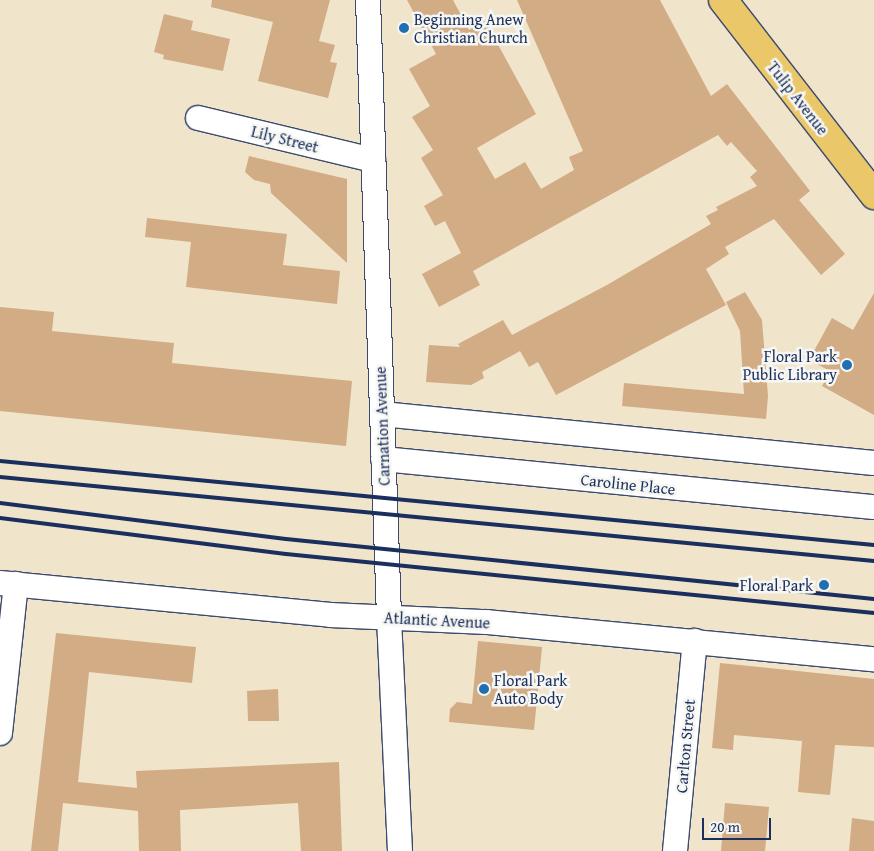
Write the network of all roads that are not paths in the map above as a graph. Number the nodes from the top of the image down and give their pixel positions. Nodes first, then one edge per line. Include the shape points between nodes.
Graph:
1 (368, 0) edge
2 (723, 0) edge
3 (198, 118) dead end
4 (373, 160) junction
5 (874, 195) edge
6 (382, 414) junction
7 (383, 459) junction
8 (874, 463) edge
9 (874, 507) edge
10 (8, 584) edge
11 (388, 618) junction
12 (695, 642) junction
13 (874, 659) edge
14 (0, 733) edge
15 (400, 851) edge
16 (675, 851) edge

1 - 4 street, Carnation Avenue
2 - 5 main road, Tulip Avenue
3 - 4 street, Lily Street
4 - 6 street, Carnation Avenue
6 - 7 street, Carnation Avenue
6 - 8 street
7 - 9 street, Caroline Place
7 - 11 street, Carnation Avenue
10 - 11 street, Atlantic Avenue
10 - 14 street
11 - 12 street, Atlantic Avenue via 487,622
11 - 15 street, Carnation Avenue
12 - 13 street, Atlantic Avenue
12 - 16 street, Carlton Street

